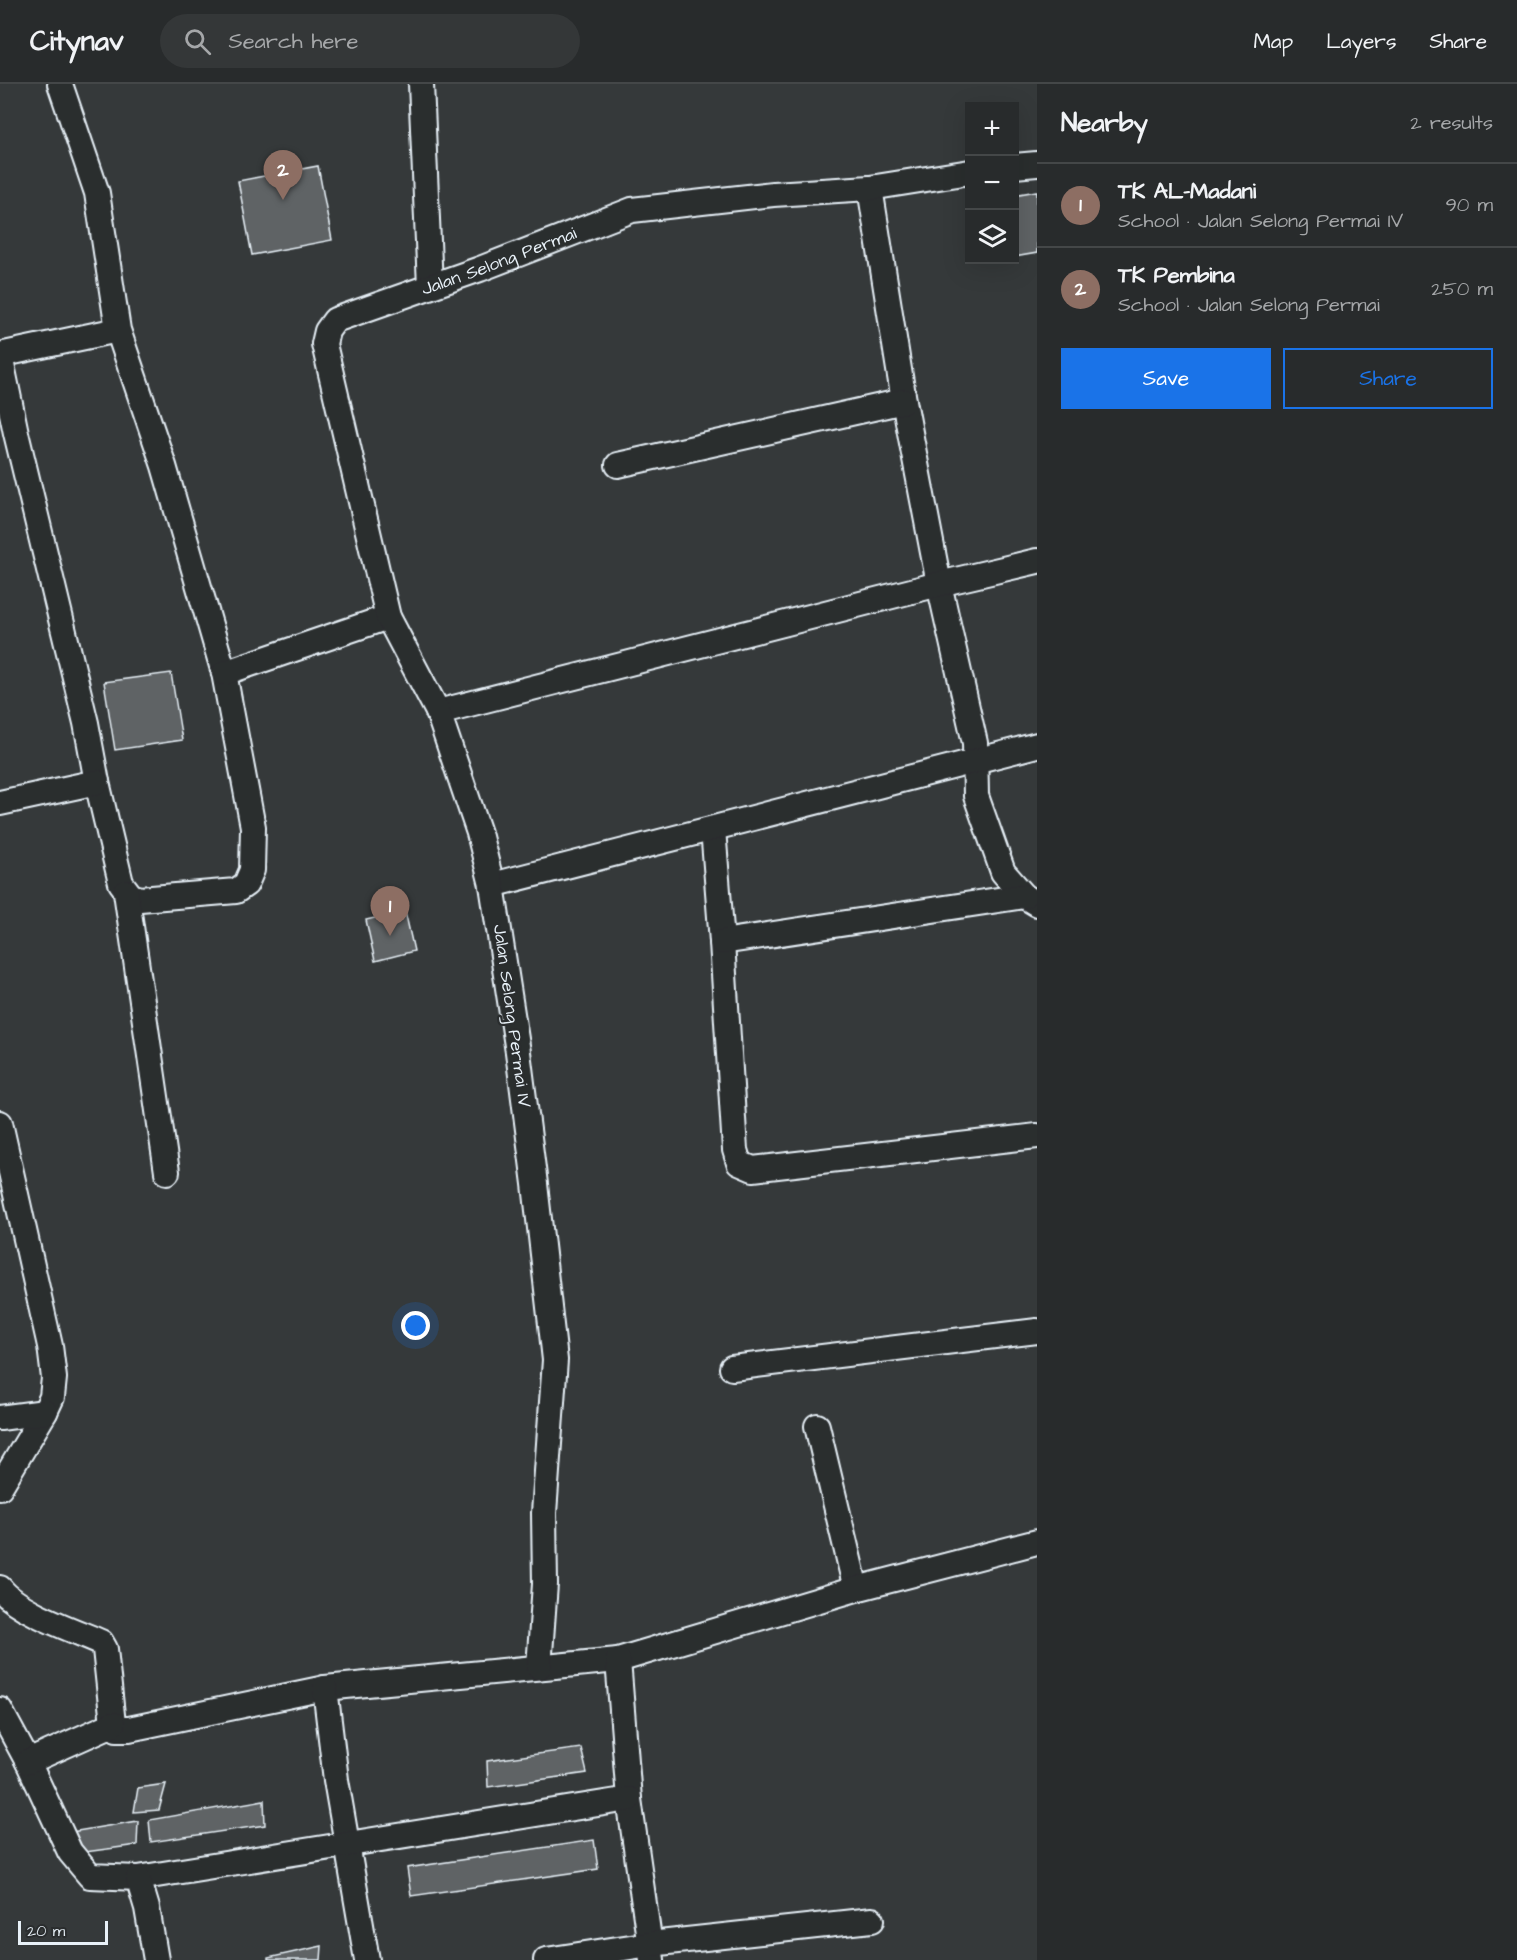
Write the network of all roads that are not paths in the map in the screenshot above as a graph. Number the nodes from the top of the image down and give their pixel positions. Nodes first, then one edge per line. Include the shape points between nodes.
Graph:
1 (60, 84) edge
2 (421, 84) edge
3 (1037, 164) edge
4 (1019, 166) edge
5 (965, 173) edge
6 (870, 188) junction
7 (430, 286) junction
8 (118, 330) junction
9 (904, 401) junction
10 (8, 435) edge
11 (618, 465) dead end
12 (1037, 561) edge
13 (939, 584) junction
14 (388, 617) junction
15 (224, 673) junction
16 (438, 712) junction
17 (1037, 745) edge
18 (975, 761) junction
19 (97, 782) junction
20 (0, 802) edge
21 (713, 829) junction
22 (492, 885) junction
23 (126, 892) junction
24 (1030, 900) edge
25 (722, 942) junction
26 (0, 1123) edge
27 (1037, 1136) edge
28 (167, 1172) dead end
29 (1037, 1331) edge
30 (732, 1368) dead end
31 (45, 1412) junction
32 (0, 1418) edge
33 (817, 1426) dead end
34 (0, 1487) edge
35 (1037, 1542) edge
36 (0, 1588) edge
37 (856, 1589) junction
38 (618, 1660) junction
39 (539, 1666) junction
40 (325, 1688) junction
41 (0, 1710) edge
42 (113, 1724) junction
43 (28, 1762) junction
44 (629, 1799) junction
45 (348, 1845) junction
46 (138, 1878) junction
47 (872, 1920) dead end
48 (651, 1952) edge
49 (156, 1960) edge
50 (367, 1960) edge
51 (546, 1960) edge

1 - 8 street via 97,193
2 - 7 street
3 - 4 street
5 - 6 street, Jalan Selong Permai
6 - 7 street, Jalan Selong Permai via 633,210
6 - 9 street
7 - 14 street, Jalan Selong Permai via 335,320 324,344
8 - 10 street via 4,354
8 - 15 street via 164,465
9 - 11 street
9 - 13 street
10 - 19 street via 86,723
12 - 13 street
13 - 16 street
13 - 18 street via 975,743
14 - 15 street
14 - 16 street, Jalan Selong Permai IV
15 - 23 street via 254,827 252,870 246,884 236,891 140,899
16 - 22 street, Jalan Selong Permai IV via 479,833
17 - 18 street
18 - 21 street
18 - 24 street via 976,796 993,847 1003,872
19 - 20 street
19 - 23 street
21 - 22 street
21 - 25 street
22 - 39 street, Jalan Selong Permai IV via 521,1074 555,1360
23 - 28 street
24 - 25 street
25 - 27 street via 739,1163 753,1169
26 - 31 street via 50,1346 54,1378
29 - 30 street
31 - 32 street
31 - 34 street
33 - 37 street
35 - 37 street
36 - 42 street via 20,1606 101,1642
37 - 38 street
38 - 39 street
38 - 44 street
39 - 40 street
40 - 42 street via 129,1729 117,1729
40 - 45 street
41 - 43 street
42 - 43 street
43 - 46 street via 70,1852 90,1876
44 - 45 street
44 - 48 street
45 - 46 street
45 - 50 street
46 - 49 street
47 - 48 street
48 - 51 street

